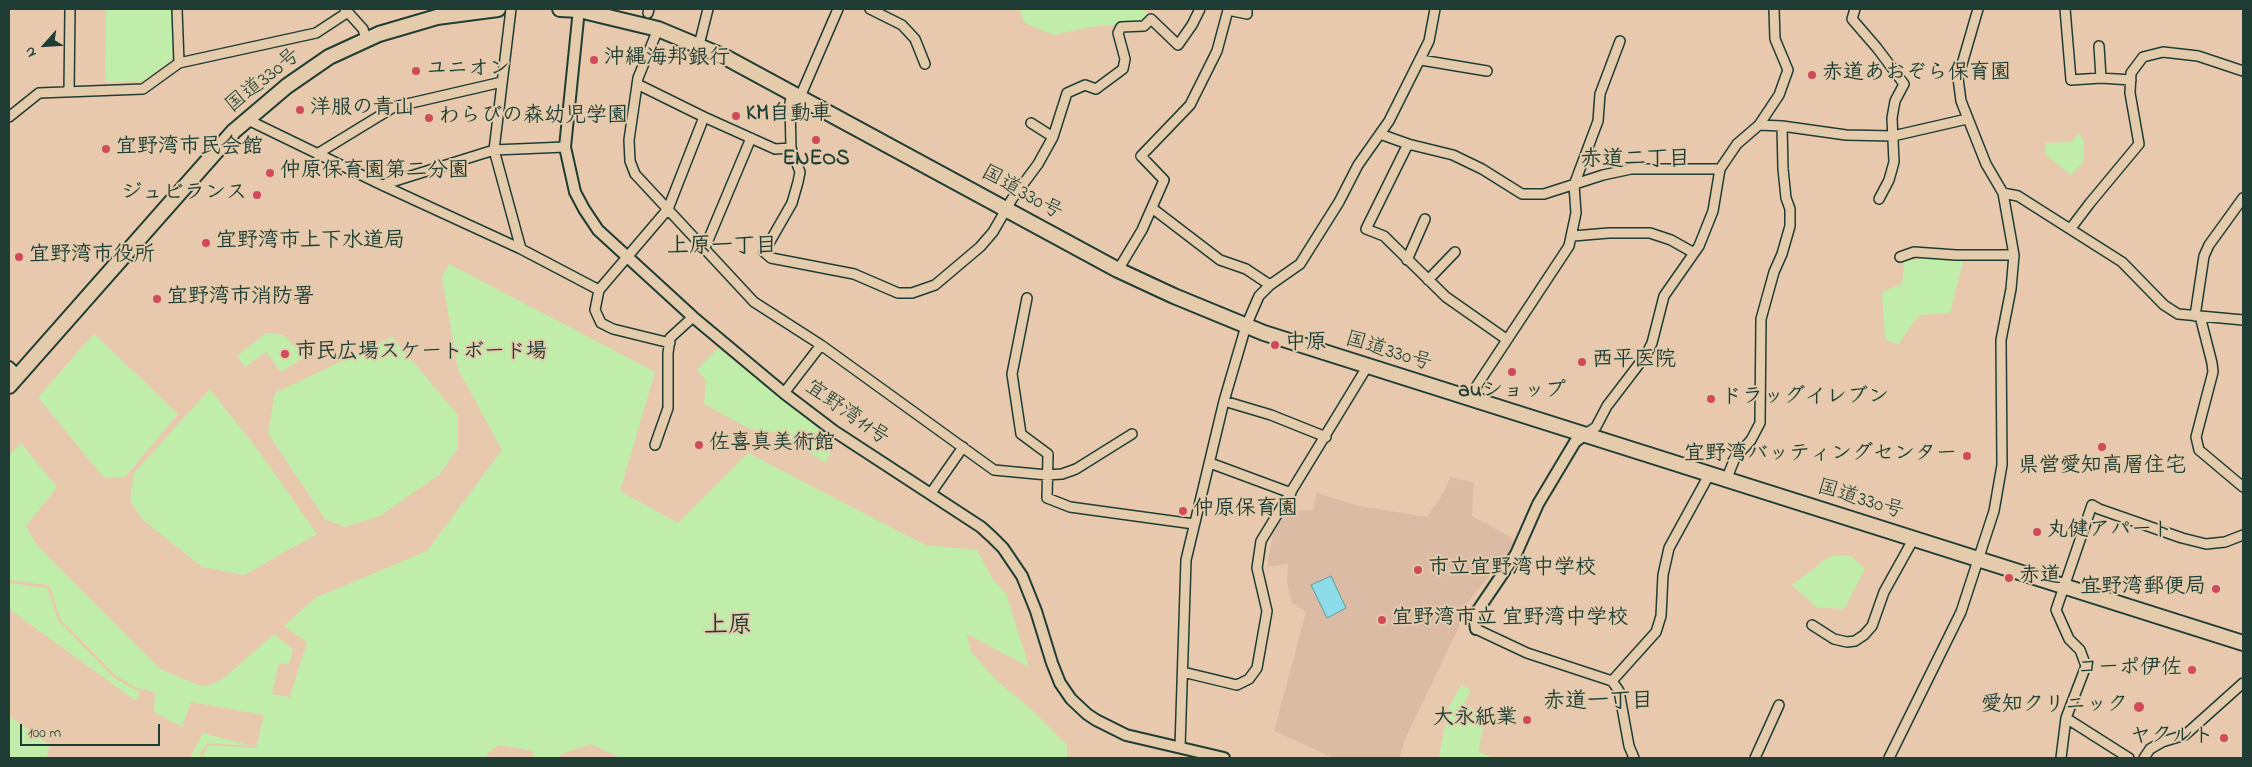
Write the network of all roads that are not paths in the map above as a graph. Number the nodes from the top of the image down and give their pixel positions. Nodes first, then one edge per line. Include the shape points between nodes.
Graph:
1 (70, 9) edge
2 (177, 9) edge
3 (498, 9) edge
4 (511, 9) edge
5 (560, 9) edge
6 (708, 9) edge
7 (838, 9) edge
8 (870, 9) edge
9 (1200, 9) edge
10 (1247, 9) edge
11 (1435, 9) edge
12 (1774, 9) edge
13 (1855, 9) edge
14 (1978, 9) edge
15 (2065, 9) edge
16 (579, 10) edge
17 (1224, 10) edge
18 (346, 11) edge
19 (658, 28) junction
20 (366, 39) junction
21 (1620, 41) dead end
22 (698, 45) junction
23 (2099, 46) dead end
24 (1421, 60) junction
25 (179, 62) junction
26 (925, 64) dead end
27 (1487, 71) dead end
28 (2243, 71) edge
29 (2102, 78) junction
30 (2131, 80) junction
31 (502, 82) junction
32 (637, 84) junction
33 (69, 92) junction
34 (796, 95) junction
35 (9, 117) edge
36 (704, 117) junction
37 (246, 119) junction
38 (1967, 119) junction
39 (1031, 123) dead end
40 (1759, 125) junction
41 (1782, 126) junction
42 (1380, 134) junction
43 (1893, 136) junction
44 (1053, 137) junction
45 (751, 138) junction
46 (1408, 144) junction
47 (565, 147) junction
48 (792, 148) junction
49 (494, 150) junction
50 (317, 154) junction
51 (1720, 169) junction
52 (1574, 185) junction
53 (382, 186) junction
54 (2003, 194) junction
55 (2243, 198) edge
56 (1879, 199) dead end
57 (1152, 208) junction
58 (668, 209) junction
59 (1006, 209) junction
60 (1425, 219) dead end
61 (2071, 228) junction
62 (1573, 236) junction
63 (521, 250) junction
64 (704, 250) junction
65 (1455, 252) dead end
66 (1694, 253) junction
67 (2014, 255) junction
68 (626, 257) junction
69 (1900, 257) dead end
70 (1407, 260) junction
71 (1118, 270) junction
72 (1428, 280) junction
73 (1270, 285) junction
74 (599, 290) junction
75 (1027, 298) dead end
76 (2197, 316) junction
77 (693, 317) junction
78 (2243, 320) edge
79 (1246, 326) junction
80 (1506, 339) junction
81 (670, 342) junction
82 (821, 345) junction
83 (1368, 367) junction
84 (12, 376) edge
85 (784, 393) junction
86 (1468, 399) junction
87 (1224, 401) junction
88 (1132, 434) dead end
89 (1584, 435) junction
90 (1326, 437) junction
91 (655, 444) dead end
92 (963, 447) junction
93 (1210, 463) junction
94 (1047, 475) junction
95 (1708, 475) junction
96 (1726, 480) junction
97 (2243, 487) edge
98 (931, 493) junction
99 (1291, 493) junction
100 (1194, 524) junction
101 (2243, 535) edge
102 (1914, 538) junction
103 (1979, 559) junction
104 (2064, 587) junction
105 (1812, 625) dead end
106 (1476, 629) joint
107 (2243, 643) edge
108 (1183, 672) junction
109 (1612, 681) junction
110 (2243, 683) edge
111 (1780, 705) dead end
112 (2066, 718) junction
113 (1183, 751) edge
114 (1224, 758) edge
115 (1634, 758) edge
116 (1755, 758) edge
117 (1888, 758) edge
118 (2061, 758) edge
119 (2129, 758) edge
120 (2144, 758) edge

1 - 33 street
2 - 25 street
3 - 20 highway, 国道330号 via 437,17
4 - 31 street
5 - 16 highway, 国道330号
6 - 22 street
7 - 34 street
8 - 26 street via 902,25 915,39
9 - 44 street via 1178,45 1150,20 1144,26 1121,27 1118,33 1123,69 1096,89 1085,85 1067,94
10 - 17 street via 1247,14
11 - 24 street via 1430,41
12 - 40 street via 1775,38 1788,70 1779,95
13 - 43 street via 1852,19 1904,84 1893,110
14 - 38 street via 1958,78
15 - 29 street via 2071,80
16 - 19 highway, 国道330号
16 - 47 street, 宜野湾11号
17 - 57 street via 1217,51 1190,105 1141,156 1164,180
18 - 20 street via 363,29
18 - 25 street via 316,33
19 - 22 highway, 国道330号
19 - 32 street
20 - 37 highway, 国道330号 via 307,71
21 - 52 street via 1600,94 1598,121
22 - 34 highway, 国道330号
23 - 29 street
24 - 27 street
24 - 42 street
25 - 33 street via 143,89
28 - 30 street via 2198,56 2163,52 2142,57 2131,73
29 - 30 street
30 - 61 street via 2130,93 2139,144
31 - 49 street
31 - 50 street via 394,107
32 - 36 street
32 - 58 street via 629,140 630,161 636,174
33 - 35 street via 39,93
34 - 48 street via 790,103
34 - 59 highway, 国道330号
36 - 45 street
36 - 58 street
37 - 50 street
37 - 84 highway, 国道330号
38 - 43 street
38 - 54 street
39 - 44 street
40 - 41 street
40 - 51 street via 1737,144
41 - 43 street via 1846,135
41 - 96 street via 1783,170 1790,226 1762,319 1760,423 1751,440 1735,458
42 - 46 street
42 - 73 street via 1300,264
43 - 56 street via 1894,162
44 - 59 street
45 - 48 street via 775,149
45 - 64 street
46 - 52 street via 1453,155 1522,194 1544,194
46 - 70 street via 1366,228 1384,236
47 - 49 street
47 - 68 street, 宜野湾11号 via 572,184 584,209 598,230
48 - 59 street via 800,172 792,203 764,252 771,258 854,274 898,293 912,293 935,285 973,253 993,232
49 - 53 street
49 - 63 street
50 - 53 street
51 - 52 street via 1631,169
51 - 66 street via 1713,211
52 - 62 street via 1576,213
53 - 63 street
54 - 61 street via 2018,196
54 - 67 street
55 - 76 street via 2204,256
57 - 71 street
57 - 73 street via 1220,260 1246,269
58 - 64 street
58 - 68 street
59 - 71 highway, 国道330号
60 - 70 street
61 - 76 street via 2122,262 2164,305 2178,314
62 - 66 street via 1650,233
62 - 80 street via 1565,253
63 - 74 street
64 - 82 street via 754,302
65 - 72 street
66 - 89 street via 1664,296 1646,355 1607,406 1596,427
67 - 69 street via 1914,252
67 - 103 street via 2002,340 2002,465 1994,511
68 - 74 street
68 - 77 street, 宜野湾11号
70 - 72 street
71 - 79 highway, 国道330号
72 - 80 street via 1446,297
73 - 79 street via 1259,296
74 - 81 street via 595,310 601,323 613,329
75 - 94 street via 1012,374 1021,434 1048,454
76 - 78 street
76 - 97 street via 2213,372 2196,437 2199,450
77 - 81 street via 670,338
77 - 85 street, 宜野湾11号
79 - 83 highway, 国道330号
79 - 87 street
80 - 86 street
81 - 91 street via 668,408
82 - 85 street
82 - 92 street
83 - 86 highway, 国道330号
83 - 90 street
85 - 98 street, 宜野湾11号 via 834,431
86 - 89 highway, 国道330号
87 - 90 street
87 - 93 street
88 - 94 street via 1076,469
89 - 95 highway, 国道330号
89 - 106 street via 1575,442 1538,504 1516,554 1474,616
90 - 99 street
92 - 94 street via 994,470
92 - 98 street
93 - 99 street
93 - 100 street
94 - 100 street via 1046,498 1070,507
95 - 96 highway, 国道330号
95 - 109 street via 1669,548 1656,632
96 - 102 highway, 国道330号
98 - 113 street, 宜野湾11号 via 981,527 1014,563 1036,611 1056,674 1071,699 1111,728
99 - 108 street via 1261,541 1257,568 1267,611 1257,668 1249,679 1237,685
100 - 108 street via 1186,560
101 - 104 street via 2225,542 2206,544 2092,505
102 - 103 highway, 国道330号
102 - 105 street via 1884,592 1872,626 1864,636 1847,642 1834,639
103 - 104 highway, 国道330号
103 - 117 street via 1961,612
104 - 107 highway, 国道330号
104 - 112 street via 2056,610 2069,640 2080,650 2086,666
106 - 109 street via 1527,653
108 - 113 street
109 - 115 street via 1618,691
110 - 120 street via 2185,735 2162,742 2150,749
111 - 116 street
112 - 118 street
112 - 119 street
113 - 114 street, 宜野湾11号

